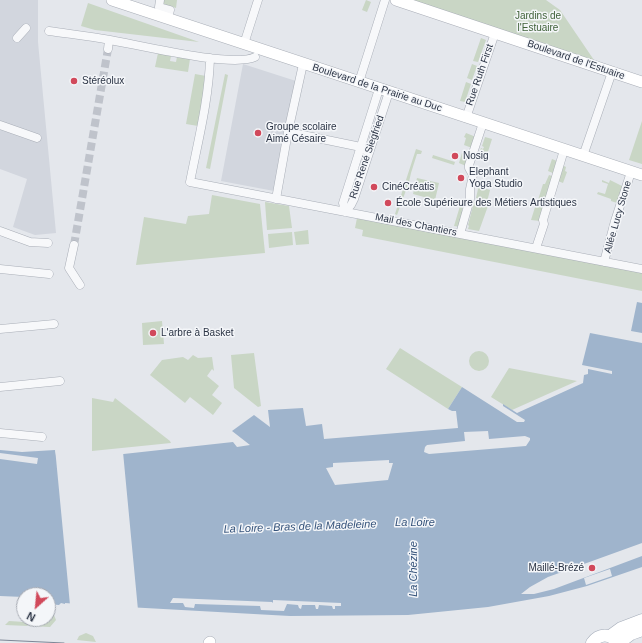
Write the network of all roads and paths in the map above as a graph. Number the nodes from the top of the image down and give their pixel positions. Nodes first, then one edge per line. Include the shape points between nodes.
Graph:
1 (112, 0) edge
2 (160, 0) edge
3 (258, 0) edge
4 (385, 0) edge
5 (396, 0) edge
6 (168, 18) junction
7 (26, 28) dead end
8 (49, 32) dead end
9 (495, 33) junction
10 (17, 38) dead end
11 (109, 40) junction
12 (244, 44) junction
13 (108, 50) tunnel mouth
14 (255, 56) dead end
15 (210, 58) junction
16 (303, 64) junction
17 (612, 72) junction
18 (359, 82) junction
19 (642, 82) edge
20 (384, 90) junction
21 (466, 118) junction
22 (483, 123) junction
23 (0, 125) edge
24 (288, 132) junction
25 (37, 138) dead end
26 (360, 148) junction
27 (564, 150) junction
28 (370, 152) junction
29 (583, 156) junction
30 (631, 172) junction
31 (642, 176) edge
32 (347, 188) junction
33 (356, 191) junction
34 (276, 198) junction
35 (347, 204) junction
36 (345, 212) junction
37 (0, 231) edge
38 (460, 234) junction
39 (48, 243) dead end
40 (74, 245) tunnel mouth
41 (536, 248) junction
42 (604, 262) junction
43 (0, 268) edge
44 (642, 269) edge
45 (49, 274) dead end
46 (80, 285) dead end
47 (54, 324) dead end
48 (0, 329) edge
49 (60, 381) dead end
50 (0, 387) edge
51 (0, 433) edge
52 (42, 437) dead end
53 (642, 620) edge
54 (642, 630) edge
55 (615, 641) edge
56 (592, 643) edge

1 - 6 main road, Boulevard de la Prairie au Duc
2 - 6 street via 159,7 170,10
3 - 12 street
4 - 18 street
5 - 9 main road, Boulevard de l'Estuaire
6 - 12 main road, Boulevard de la Prairie au Duc
7 - 10 street
8 - 11 street
9 - 17 main road, Boulevard de l'Estuaire
9 - 21 street, Rue Ruth First
11 - 13 street
11 - 15 street
12 - 16 main road, Boulevard de la Prairie au Duc
14 - 15 street via 249,60
15 - 34 street, Mail des Chantiers via 190,182
16 - 18 main road, Boulevard de la Prairie au Duc
16 - 24 street
17 - 19 main road, Boulevard de l'Estuaire
17 - 29 street
18 - 20 main road, Boulevard de la Prairie au Duc
20 - 21 main road, Boulevard de la Prairie au Duc
20 - 26 street, Rue René Siegfried
20 - 28 street, Rue René Siegfried
21 - 22 main road, Boulevard de la Prairie au Duc
22 - 27 main road, Boulevard de la Prairie au Duc
22 - 38 street via 469,165 473,175 470,199
23 - 25 street
24 - 26 street
24 - 34 street
26 - 28 street
26 - 32 street, Rue René Siegfried
27 - 29 main road, Boulevard de la Prairie au Duc
27 - 41 street
28 - 33 street, Rue René Siegfried
29 - 30 main road, Boulevard de la Prairie au Duc
30 - 31 main road, Boulevard de la Prairie au Duc
30 - 42 street, Allée Lucy Stone
32 - 33 street
32 - 35 street, Rue René Siegfried
33 - 35 street, Rue René Siegfried
34 - 36 street, Mail des Chantiers
35 - 36 street, Rue René Siegfried
36 - 38 street, Mail des Chantiers
37 - 39 street via 30,242
38 - 41 street, Mail des Chantiers
40 - 46 street via 69,268
41 - 42 street, Mail des Chantiers
42 - 44 street, Mail des Chantiers
43 - 45 street
47 - 48 street
49 - 50 street
51 - 52 street
53 - 55 main road via 621,628
54 - 55 main road
55 - 56 main road via 605,635

